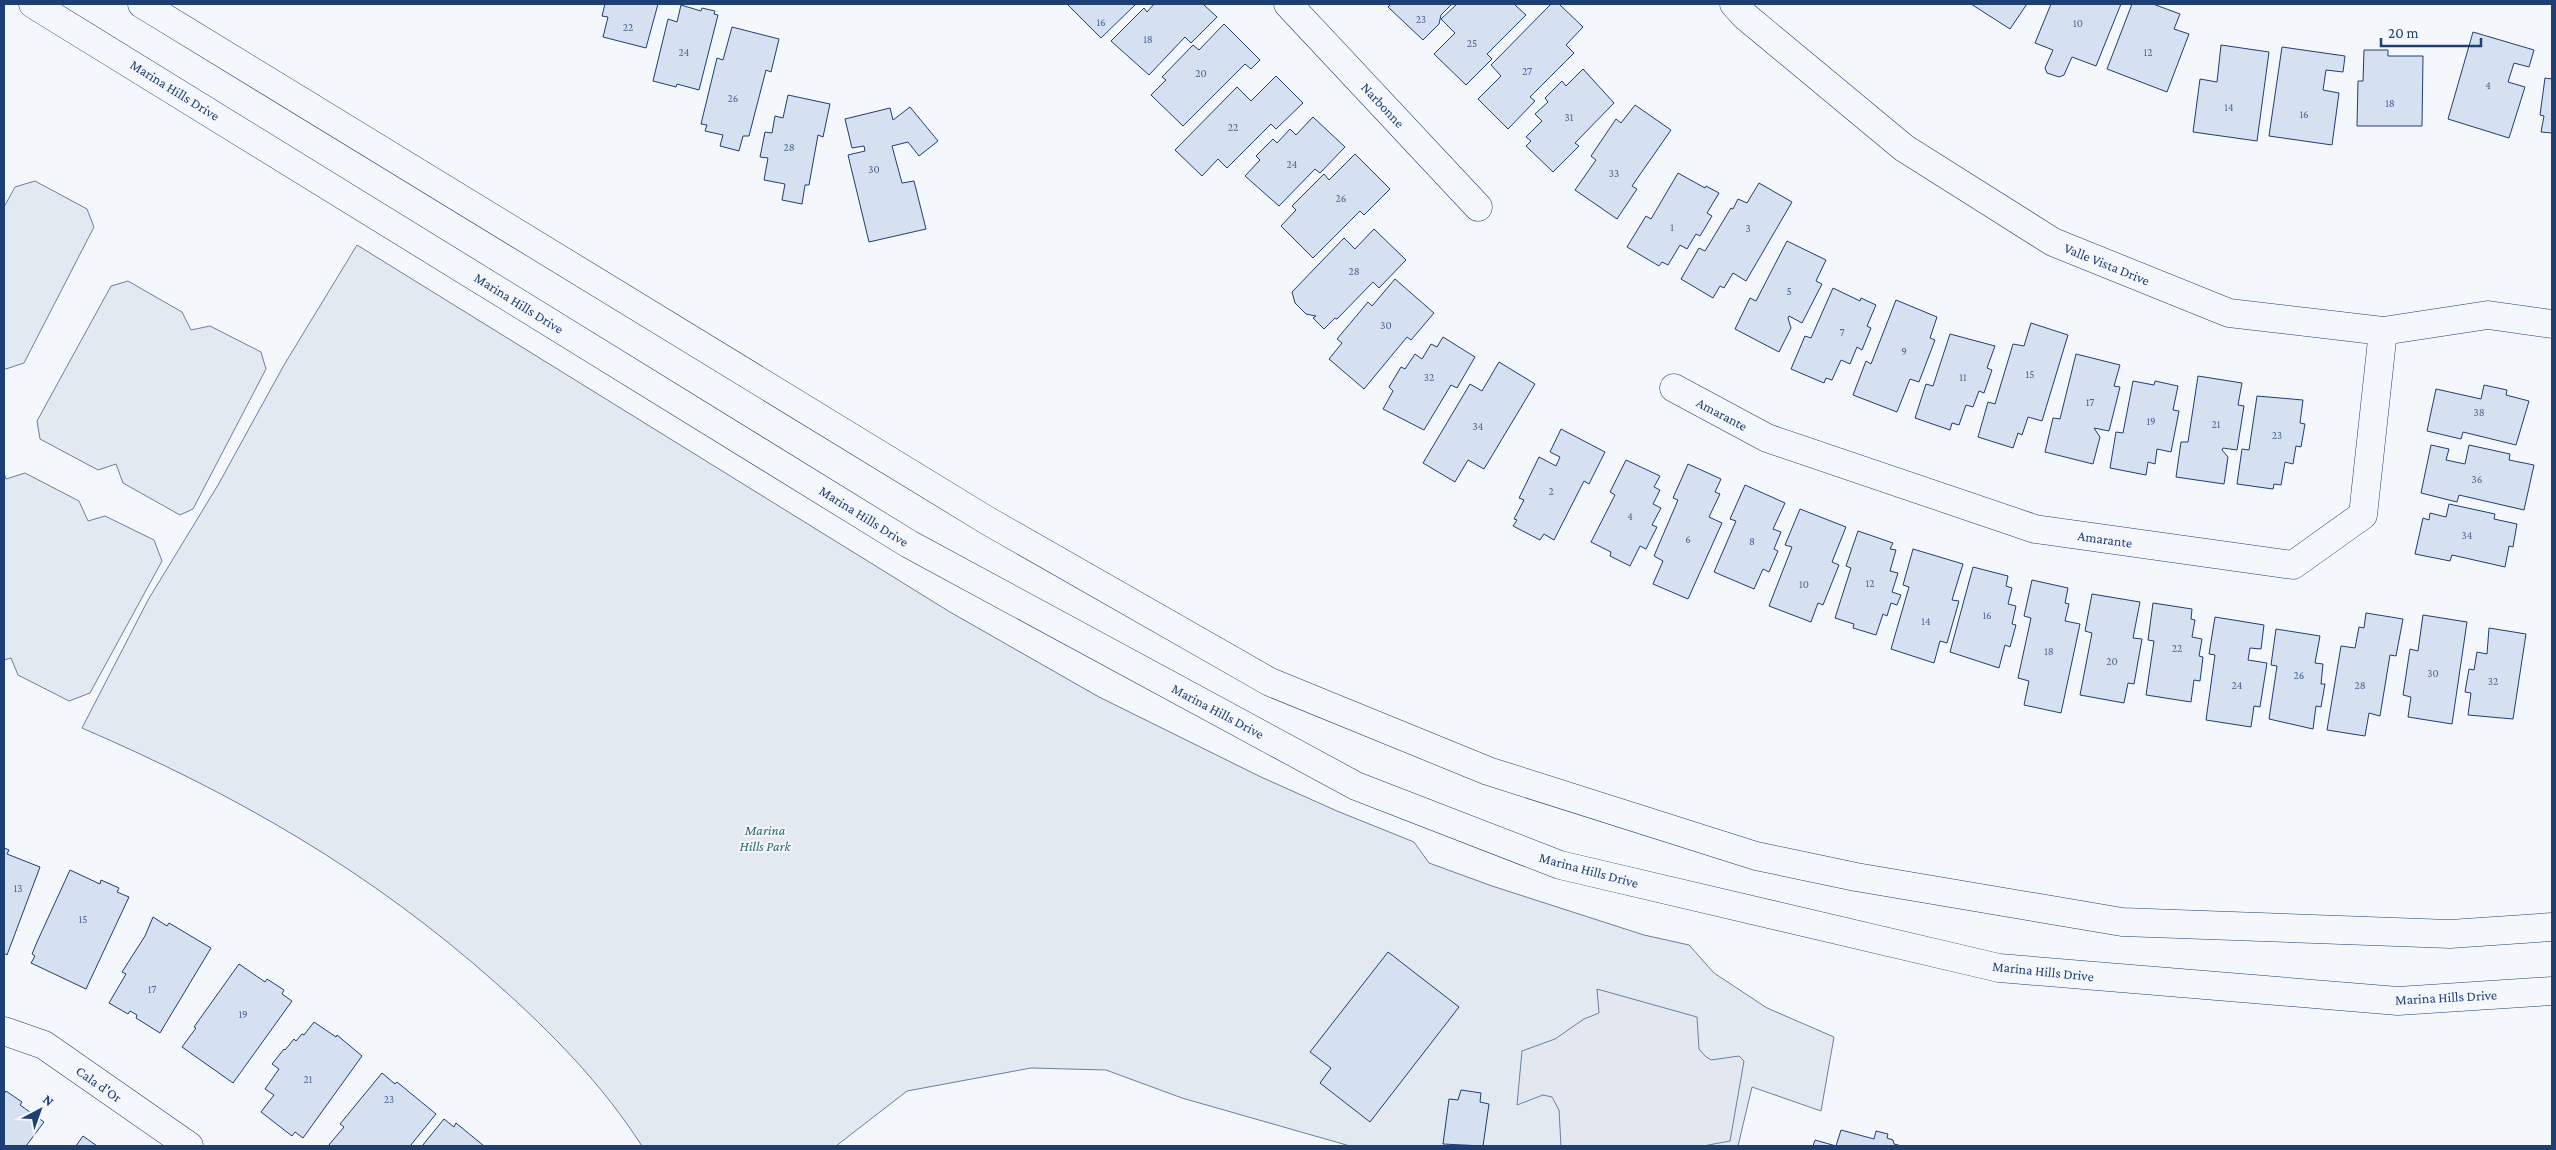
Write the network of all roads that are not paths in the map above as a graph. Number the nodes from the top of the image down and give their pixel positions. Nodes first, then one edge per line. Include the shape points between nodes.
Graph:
1 (33, 4) edge
2 (142, 4) edge
3 (1288, 4) edge
4 (1734, 4) edge
5 (1478, 207) dead end
6 (2552, 324) edge
7 (2383, 331) junction
8 (1674, 388) dead end
9 (2552, 927) edge
10 (2552, 991) edge
11 (4, 1031) edge
12 (189, 1146) edge

1 - 10 street, Marina Hills Drive via 909,544 1356,786 1560,865 1999,968 2398,1001
2 - 9 street via 988,521 1262,677 1488,771 1756,856 2122,922 2450,934
3 - 5 street, Narbonne
4 - 7 street, Valle Vista Drive via 1904,148 2053,242 2229,313
6 - 7 street, Valle Vista Drive via 2488,315
7 - 8 street, Amarante via 2363,515 2293,565 2035,529 1768,438
11 - 12 street, Cala d'Or via 44,1045

